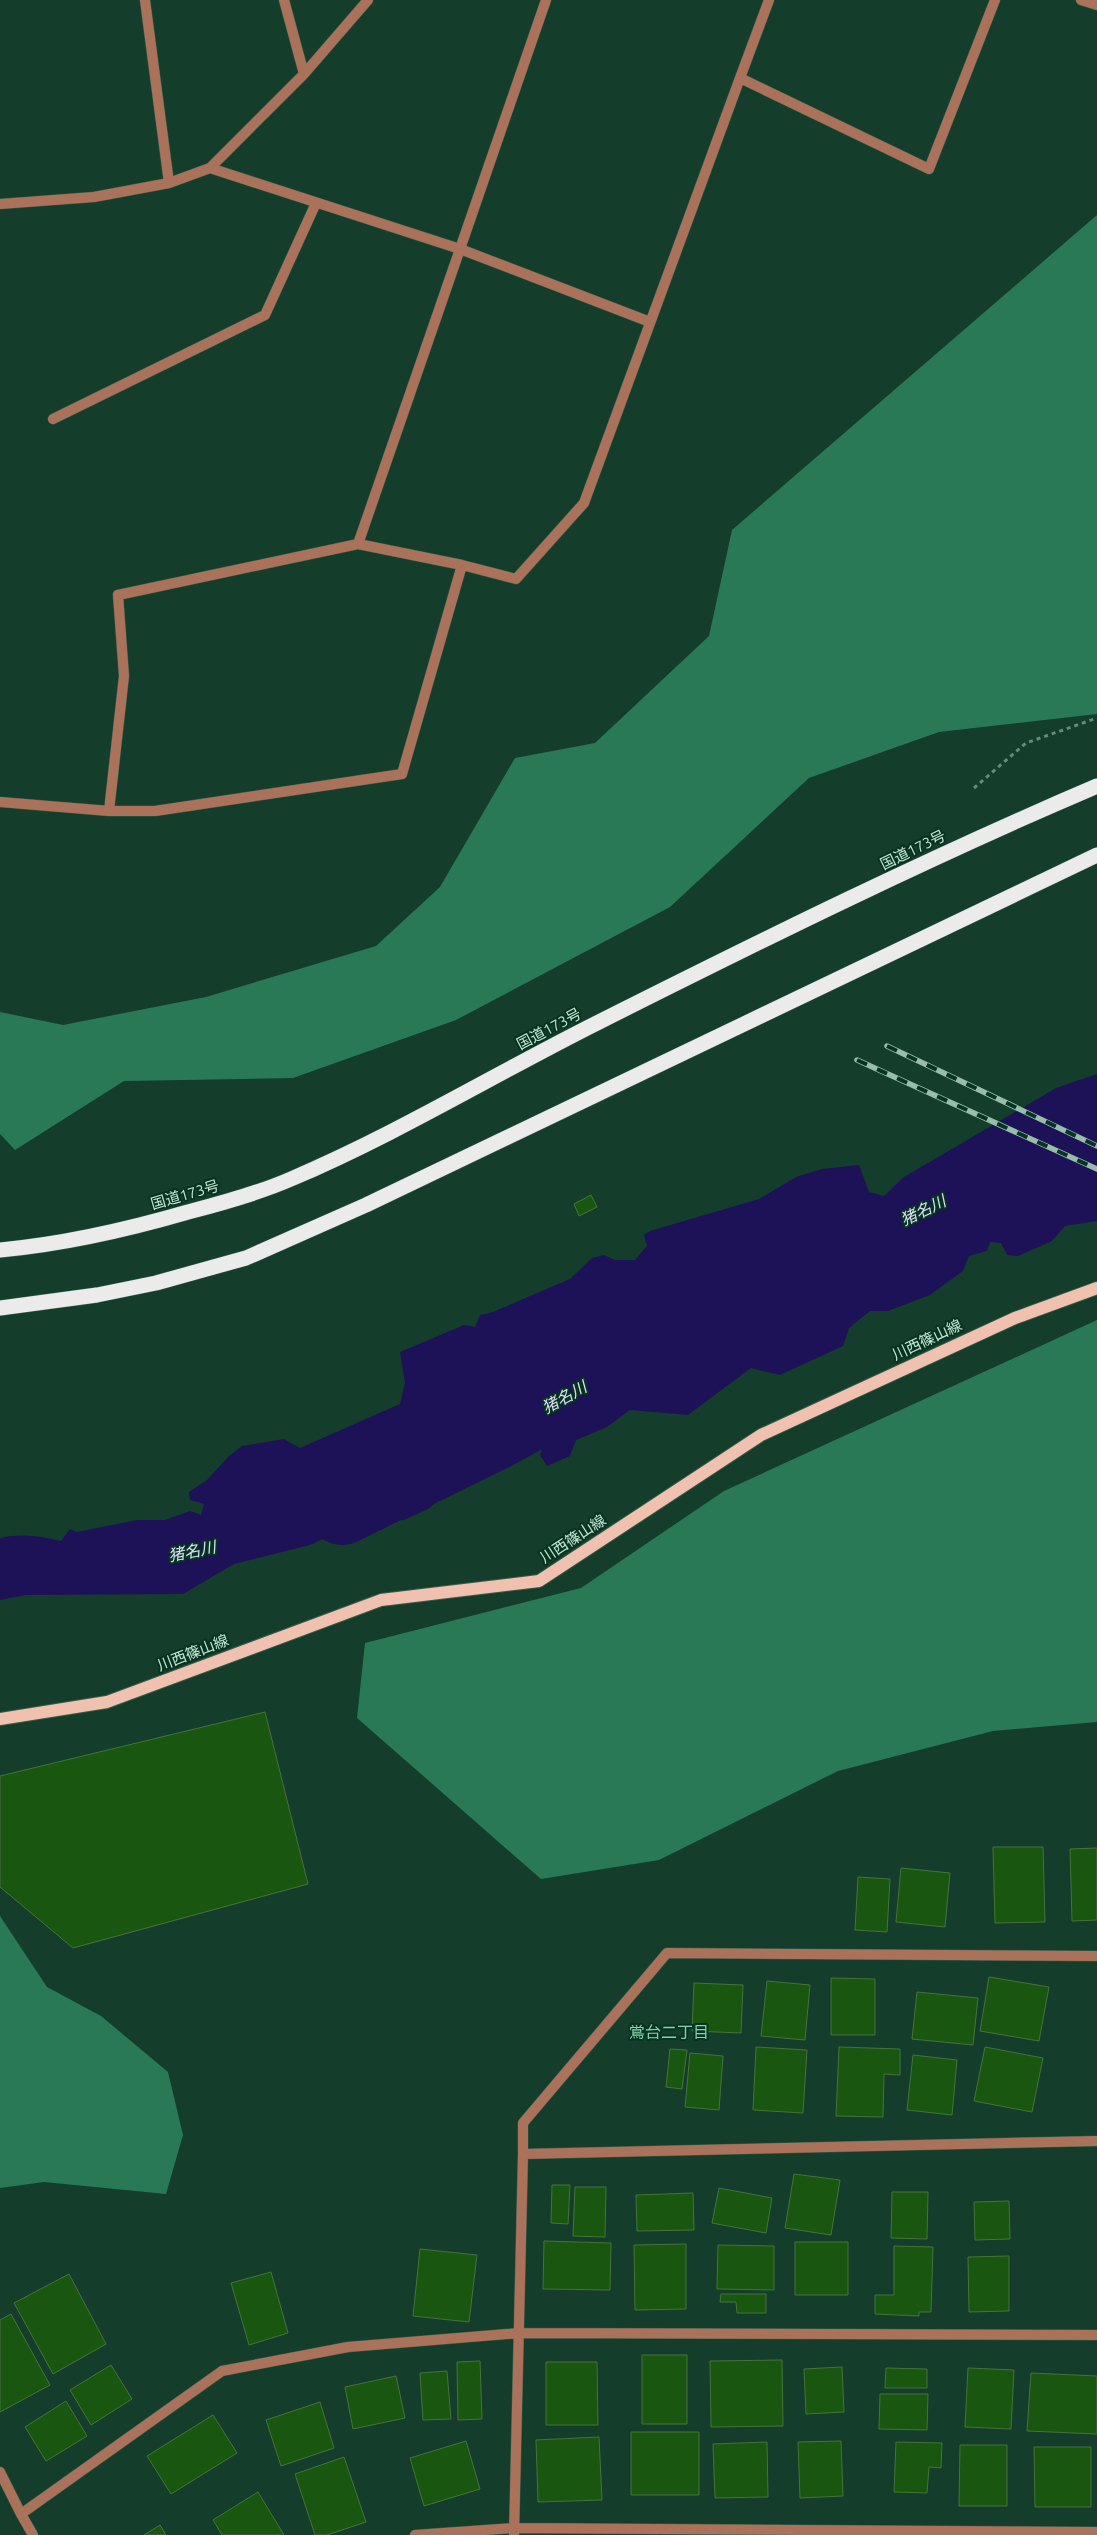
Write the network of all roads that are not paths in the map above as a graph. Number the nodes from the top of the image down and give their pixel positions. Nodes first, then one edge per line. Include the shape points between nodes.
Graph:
1 (145, 0) edge
2 (284, 0) edge
3 (368, 0) edge
4 (546, 0) edge
5 (769, 0) edge
6 (995, 0) edge
7 (1081, 0) edge
8 (1097, 5) edge
9 (304, 74) junction
10 (740, 78) junction
11 (210, 168) junction
12 (169, 183) junction
13 (316, 203) junction
14 (0, 204) edge
15 (460, 250) junction
16 (650, 322) junction
17 (53, 419) dead end
18 (358, 544) junction
19 (462, 565) junction
20 (1097, 786) edge
21 (0, 802) edge
22 (109, 811) junction
23 (1097, 855) edge
24 (0, 1250) edge
25 (1097, 1288) edge
26 (0, 1308) edge
27 (0, 1719) edge
28 (1097, 1956) edge
29 (1097, 2141) edge
30 (523, 2154) junction
31 (519, 2332) junction
32 (1097, 2335) edge
33 (0, 2472) edge
34 (21, 2514) junction
35 (514, 2532) edge
36 (1097, 2532) edge
37 (33, 2535) edge
38 (416, 2535) edge

1 - 12 street
2 - 9 street
3 - 9 street
4 - 15 street
5 - 10 street
6 - 10 street via 929,169
7 - 8 street
9 - 11 street
10 - 16 street
11 - 12 street
11 - 13 street
12 - 14 street via 94,198
13 - 15 street
13 - 17 street via 265,315
15 - 16 street
15 - 18 street
16 - 19 street via 584,503 516,579
18 - 19 street
18 - 22 street via 118,595 124,676
19 - 22 street via 402,774 155,811
20 - 24 highway, 国道173号 via 990,832 622,1010 361,1147 289,1180 127,1230 50,1246
21 - 22 street
23 - 26 highway via 375,1200 246,1258 106,1294
25 - 27 main road, 川西篠山線 via 1016,1318 760,1435 539,1581 381,1600 107,1702
28 - 30 street via 667,1953 523,2123
29 - 30 street
30 - 31 street
31 - 32 street
31 - 34 street via 348,2347 222,2371
31 - 35 street
33 - 34 street
34 - 37 street
35 - 36 street
35 - 38 street

